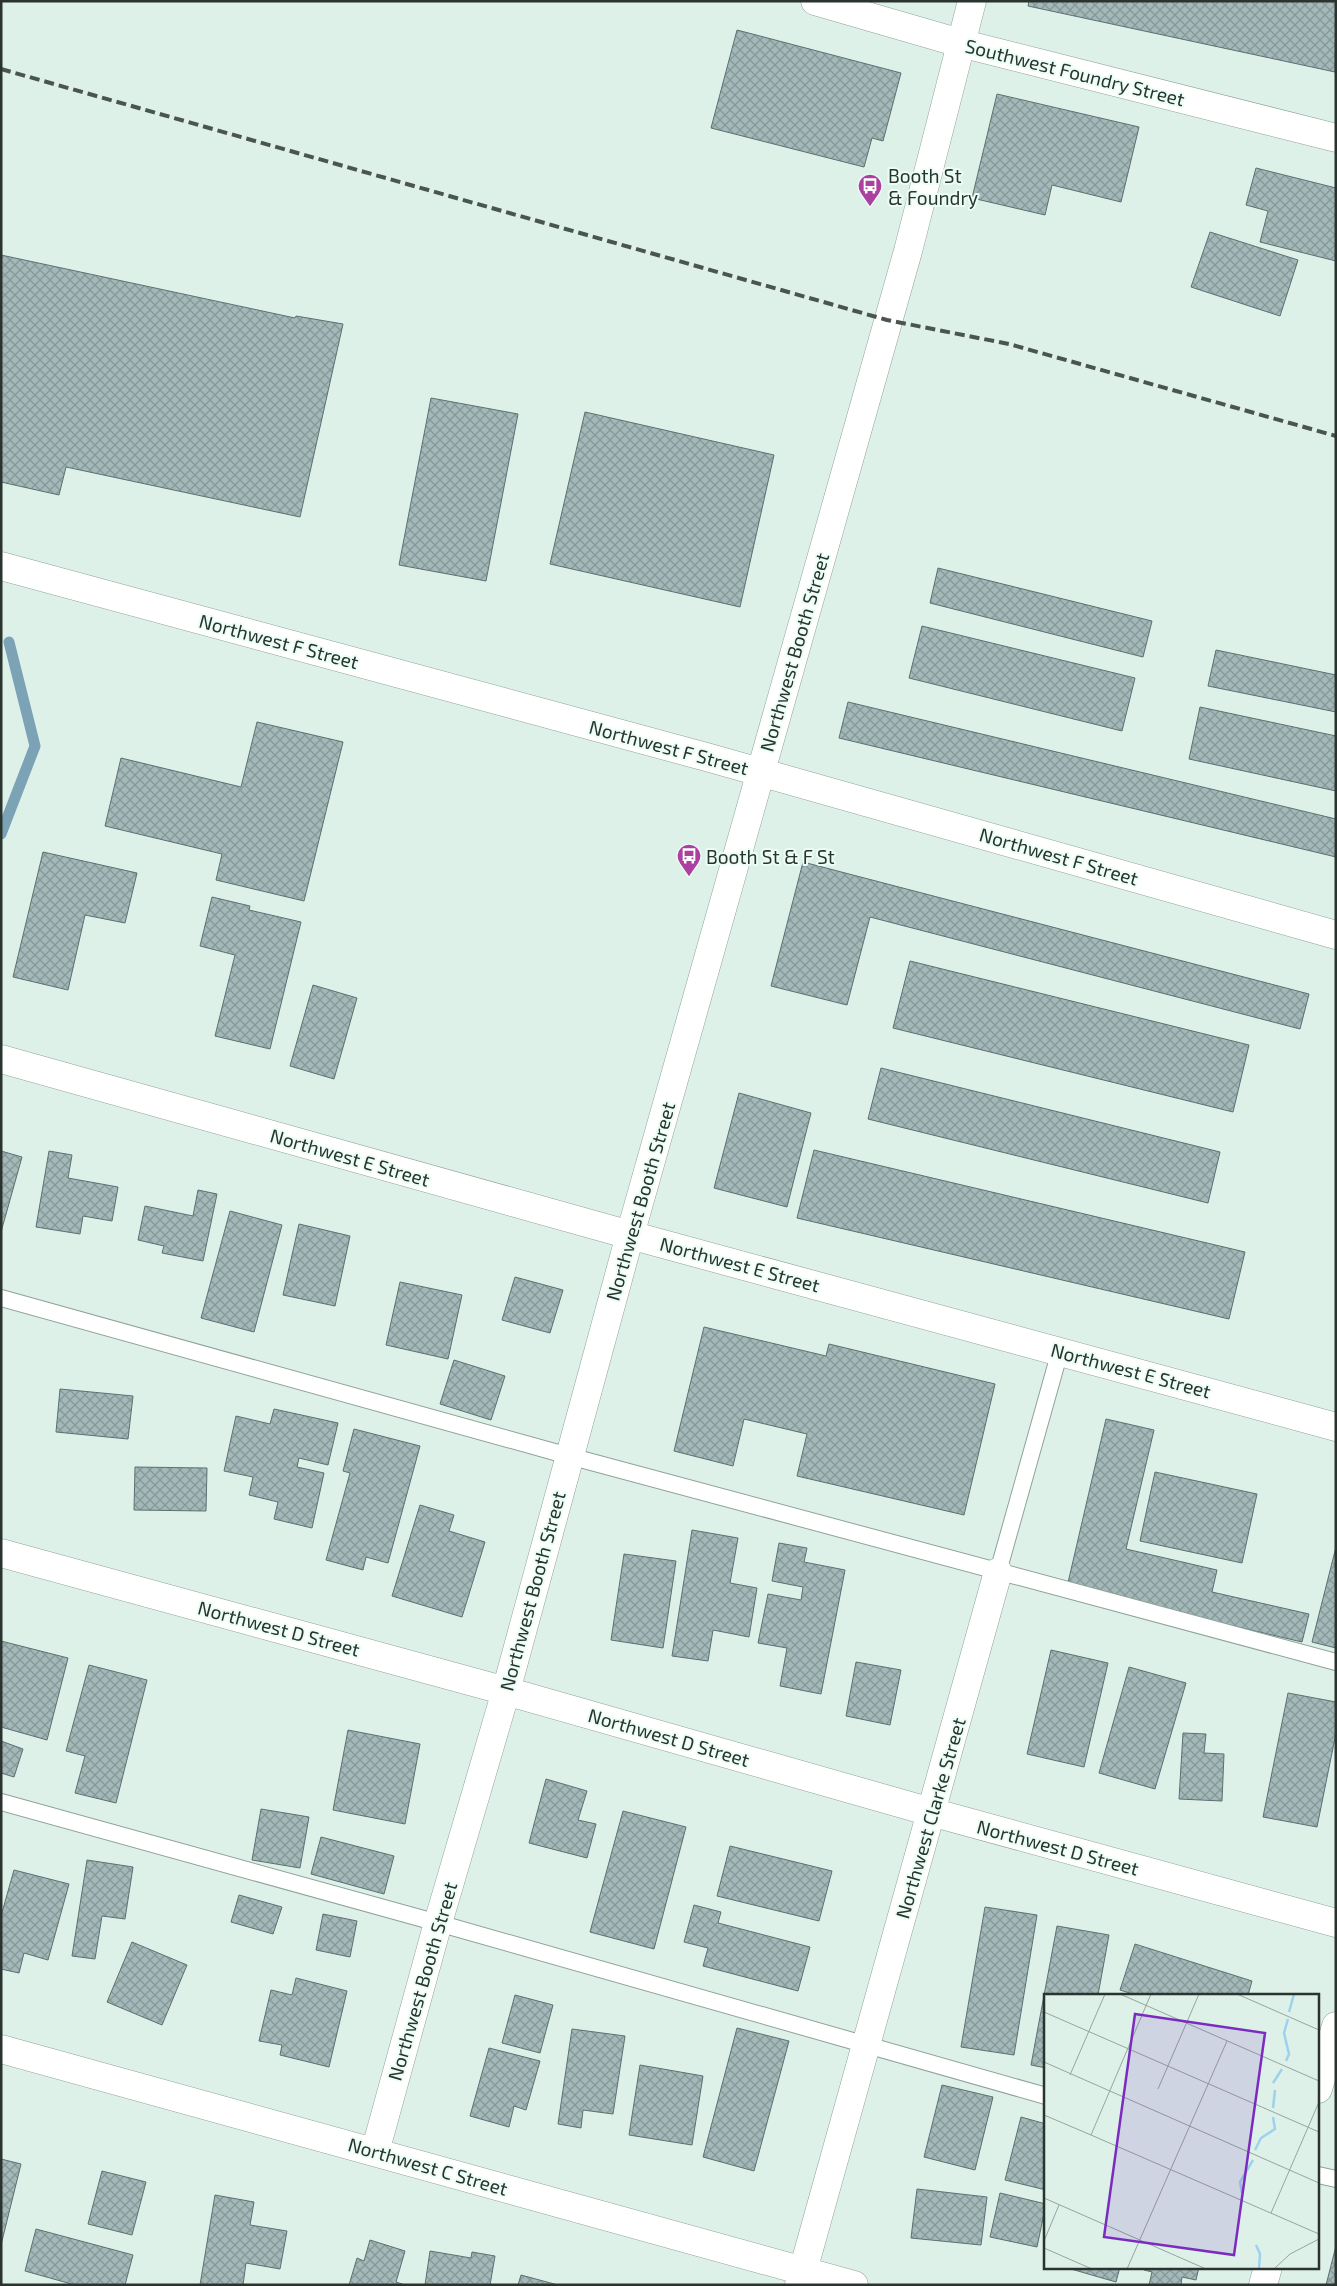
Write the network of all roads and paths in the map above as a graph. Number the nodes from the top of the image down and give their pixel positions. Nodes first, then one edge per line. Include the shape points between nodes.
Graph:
1 (815, 1) edge
2 (972, 1) edge
3 (960, 44) junction
4 (1336, 138) edge
5 (1, 566) edge
6 (761, 772) junction
7 (1336, 934) edge
8 (1, 1059) edge
9 (630, 1235) junction
10 (1, 1298) edge
11 (1060, 1351) junction
12 (1336, 1427) edge
13 (569, 1456) junction
14 (1, 1553) edge
15 (998, 1572) junction
16 (1336, 1662) edge
17 (506, 1691) junction
18 (1, 1802) edge
19 (931, 1812) junction
20 (438, 1922) junction
21 (1336, 1923) edge
22 (1336, 2026) edge
23 (866, 2044) junction
24 (1, 2049) edge
25 (1320, 2081) edge
26 (1044, 2095) edge
27 (375, 2152) junction
28 (1320, 2175) edge
29 (1336, 2179) edge
30 (1268, 2268) edge
31 (801, 2278) edge
32 (854, 2285) edge
33 (1262, 2285) edge

1 - 3 street, Southwest Foundry Street
2 - 3 street, Northwest Booth Street
3 - 4 street, Southwest Foundry Street
3 - 6 street, Northwest Booth Street via 908,251
5 - 6 street, Northwest F Street
6 - 7 street, Northwest F Street
6 - 9 street, Northwest Booth Street
8 - 9 street, Northwest E Street
9 - 11 street, Northwest E Street
9 - 13 street, Northwest Booth Street
10 - 13 lane
11 - 12 street, Northwest E Street
11 - 15 lane, Northwest Clarke Street
13 - 15 lane
13 - 17 street, Northwest Booth Street
14 - 17 street, Northwest D Street
15 - 16 lane
15 - 19 street, Northwest Clarke Street
17 - 19 street, Northwest D Street
17 - 20 street, Northwest Booth Street
18 - 20 lane
19 - 21 street, Northwest D Street
19 - 23 street, Northwest Clarke Street
20 - 23 lane
20 - 27 street, Northwest Booth Street
22 - 25 street
23 - 26 lane
23 - 31 street, Northwest Clarke Street
24 - 27 street, Northwest C Street
27 - 31 street, Northwest C Street
28 - 29 lane
30 - 33 street
31 - 32 street, Northwest C Street

